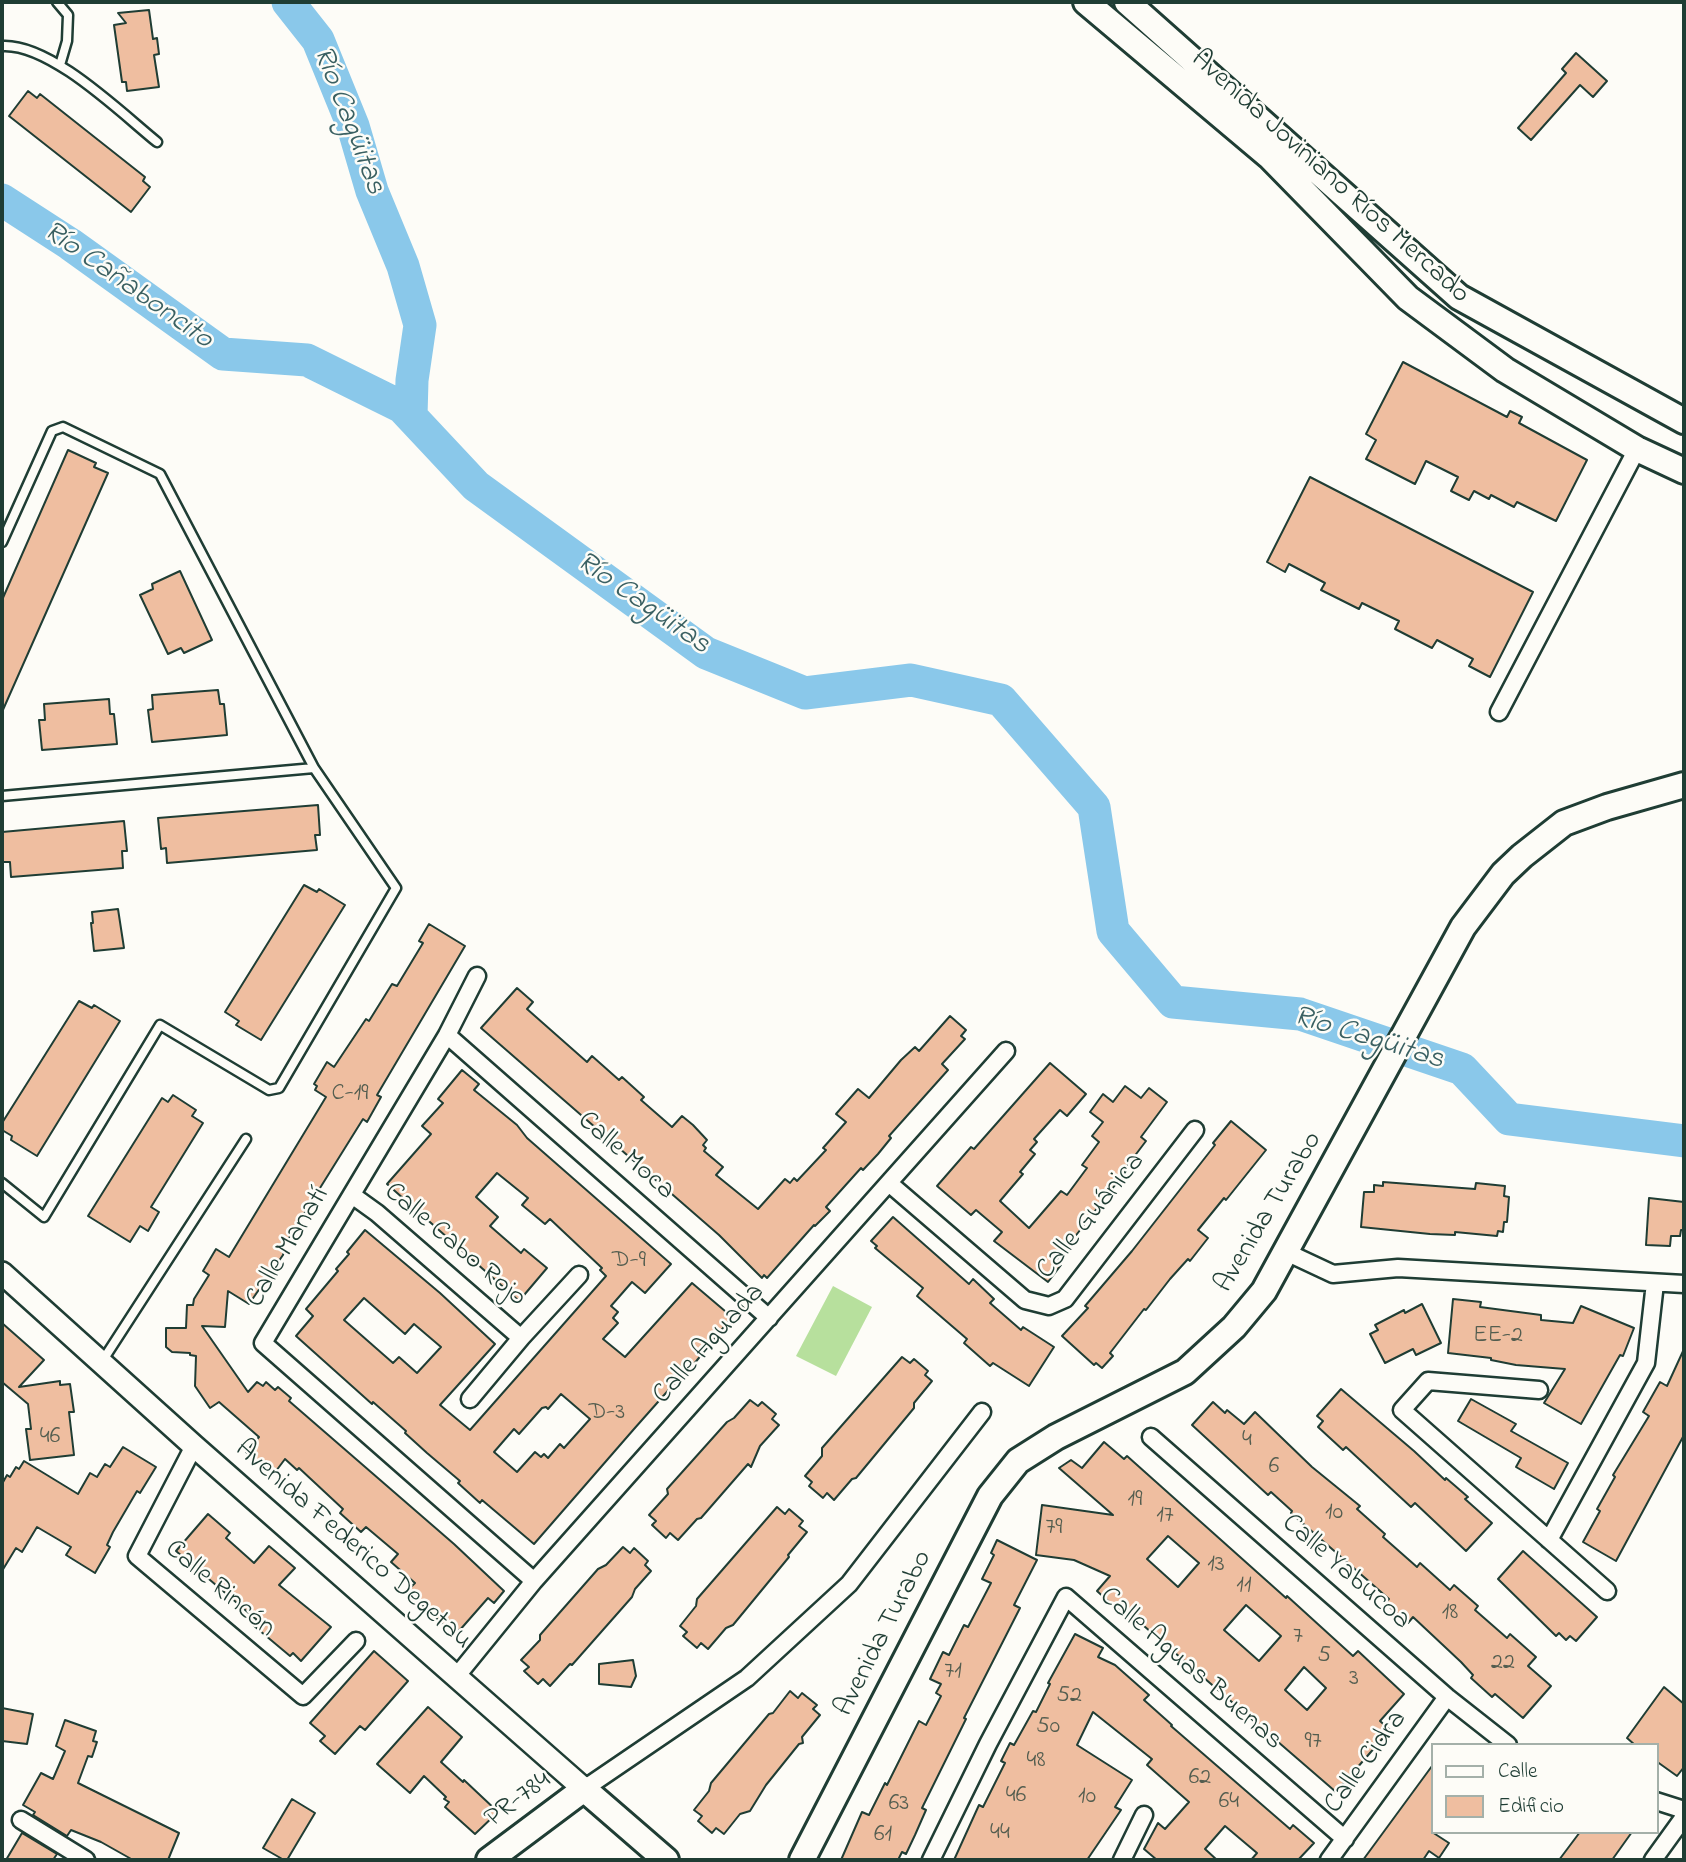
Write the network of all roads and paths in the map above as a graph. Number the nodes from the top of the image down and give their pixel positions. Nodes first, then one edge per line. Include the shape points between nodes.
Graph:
1 (57, 2) edge
2 (1086, 2) edge
3 (1127, 2) edge
4 (2, 46) edge
5 (60, 65) junction
6 (157, 142) dead end
7 (1684, 421) edge
8 (1637, 449) junction
9 (1684, 471) edge
10 (2, 542) edge
11 (1499, 712) dead end
12 (314, 768) junction
13 (1684, 785) edge
14 (2, 796) edge
15 (477, 976) dead end
16 (447, 1035) junction
17 (1006, 1051) dead end
18 (1195, 1130) dead end
19 (246, 1139) dead end
20 (2, 1182) edge
21 (890, 1184) junction
22 (352, 1195) junction
23 (1286, 1252) junction
24 (2, 1273) edge
25 (579, 1275) dead end
26 (1655, 1283) junction
27 (1684, 1284) edge
28 (769, 1318) junction
29 (520, 1338) junction
30 (101, 1362) junction
31 (1539, 1390) dead end
32 (470, 1399) dead end
33 (982, 1412) dead end
34 (1151, 1437) dead end
35 (194, 1446) junction
36 (1549, 1540) junction
37 (534, 1581) junction
38 (1607, 1591) dead end
39 (356, 1641) dead end
40 (456, 1677) junction
41 (1447, 1698) junction
42 (1505, 1743) edge
43 (584, 1789) junction
44 (1658, 1802) edge
45 (1684, 1810) edge
46 (1144, 1815) dead end
47 (1684, 1817) edge
48 (21, 1820) dead end
49 (1345, 1839) junction
50 (86, 1860) edge
51 (489, 1860) edge
52 (667, 1860) edge
53 (802, 1860) edge
54 (931, 1860) edge
55 (1122, 1860) edge
56 (1329, 1860) edge
57 (1653, 1860) edge

1 - 5 lane via 68,15 68,41
2 - 8 main road, Avenida Joviniano Ríos Mercado via 1270,157 1408,298 1505,370
3 - 7 main road, Avenida Joviniano Ríos Mercado via 1459,297
4 - 5 lane via 33,51
5 - 6 lane
8 - 9 main road, Avenida Joviniano Ríos Mercado
8 - 11 street
10 - 12 lane via 52,432 62,427 160,474
12 - 14 lane
12 - 20 lane via 396,888 279,1088 269,1090 160,1026 44,1217
13 - 23 main road, Avenida Turabo via 1564,823 1503,874 1463,928
15 - 16 street, Calle Manatí
16 - 22 street, Calle Manatí
16 - 28 street, Calle Moca
17 - 21 street, Calle Aguada
18 - 21 street, Calle Guánica via 1065,1298 1049,1307 1025,1300
19 - 30 lane
21 - 28 street, Calle Aguada
22 - 29 street, Calle Cabo Rojo
22 - 37 street, Calle Manatí via 263,1343
23 - 26 street via 1333,1274 1398,1268
23 - 53 main road, Avenida Turabo via 1242,1318 1185,1372 1018,1461 990,1496
24 - 30 street, Avenida Federico Degetau
25 - 29 street, Calle Cabo Rojo
26 - 27 street
26 - 36 street via 1646,1363
28 - 37 street, Calle Aguada
29 - 32 street, Calle Cabo Rojo
30 - 35 street, Avenida Federico Degetau
31 - 36 street via 1428,1381 1402,1410
33 - 43 street via 849,1584 747,1678
34 - 41 street, Calle Yabucoa
35 - 39 street, Calle Rincón via 137,1556 303,1696
35 - 40 street, Avenida Federico Degetau
36 - 38 street
37 - 40 street, Calle Aguada
40 - 43 street, Avenida Federico Degetau
41 - 42 street, Calle Yabucoa
41 - 49 street, Calle Cidra
43 - 51 main road, PR-784 / PR-784
43 - 52 main road, Avenida Federico Degetau / PR-784
44 - 45 street
46 - 55 street
47 - 57 street
48 - 50 street
49 - 54 street, Calle Aguas Buenas via 1066,1597
49 - 56 street, Calle Cidra

